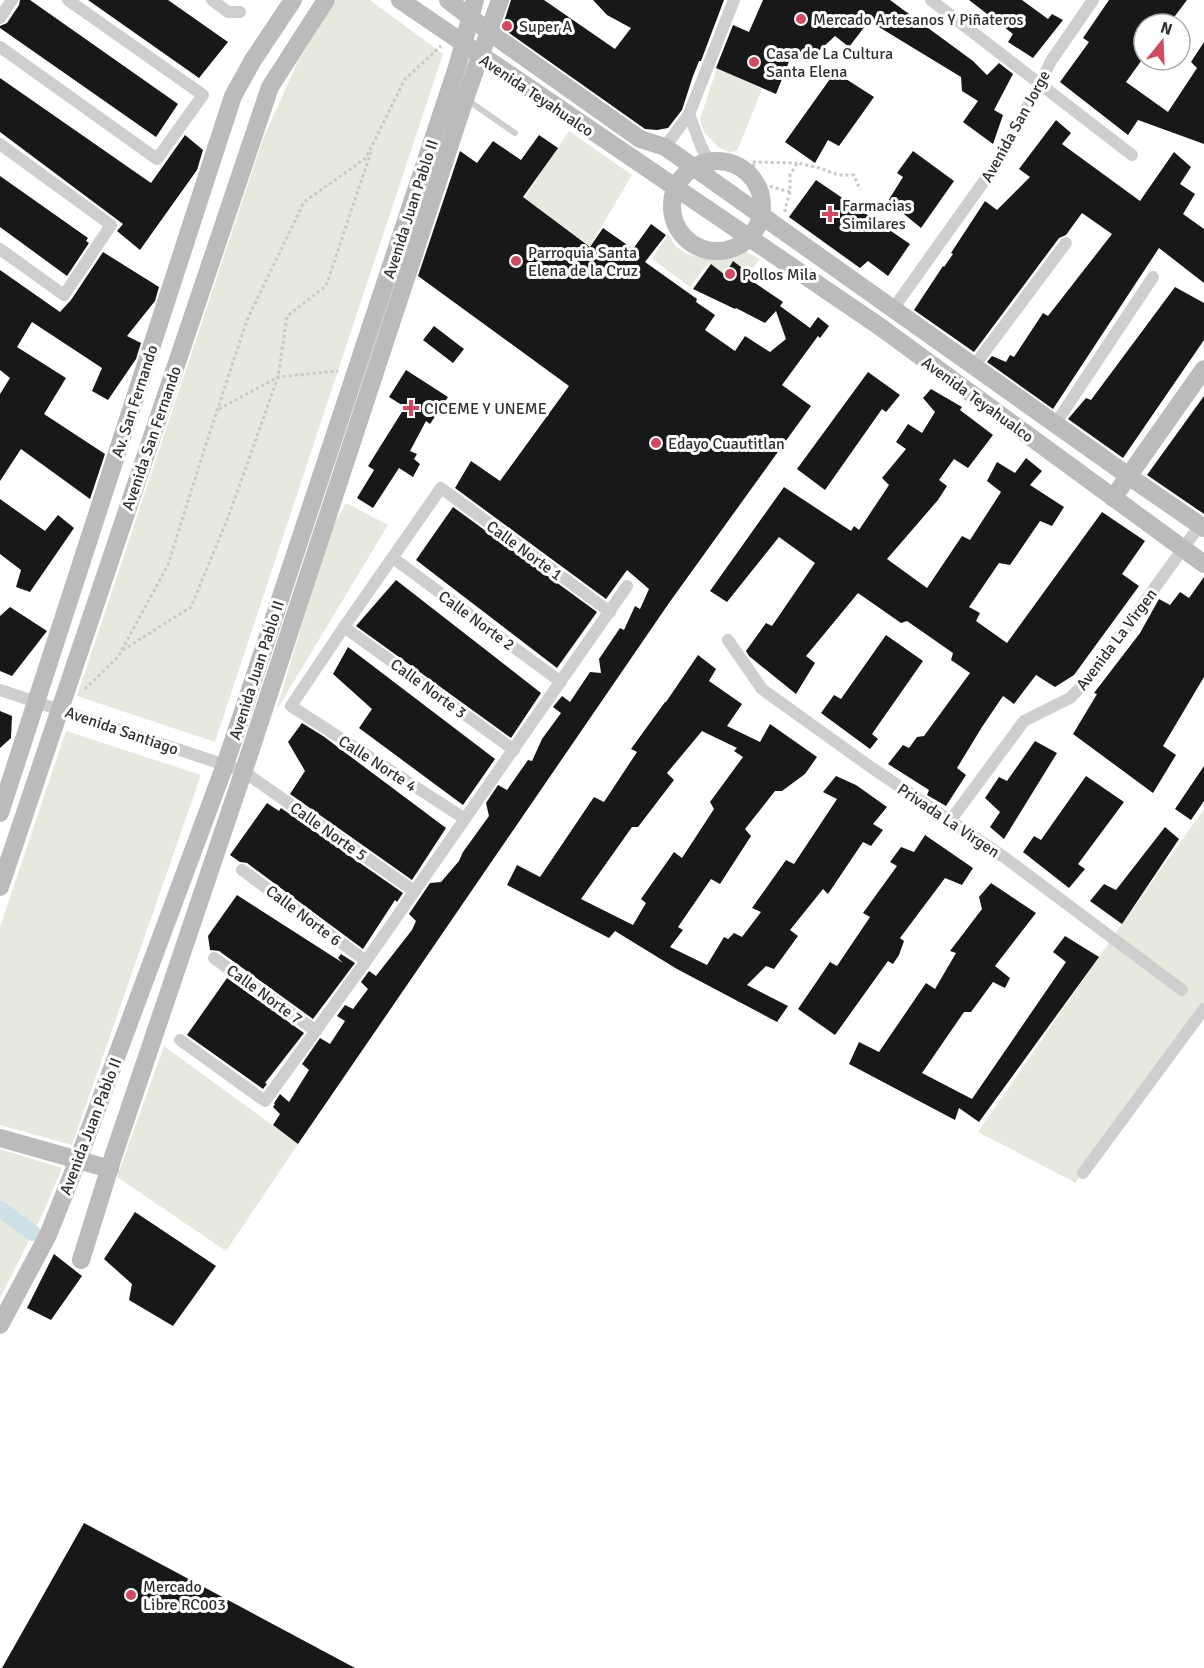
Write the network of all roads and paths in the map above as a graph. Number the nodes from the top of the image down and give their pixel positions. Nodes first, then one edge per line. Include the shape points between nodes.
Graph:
1 (12, 0) edge
2 (68, 0) edge
3 (212, 0) edge
4 (293, 0) edge
5 (326, 0) edge
6 (400, 0) edge
7 (448, 0) edge
8 (500, 0) edge
9 (734, 0) edge
10 (931, 0) edge
11 (1093, 0) edge
12 (472, 9) edge
13 (240, 12) dead end
14 (0, 18) edge
15 (490, 32) junction
16 (444, 44) dead end
17 (464, 44) junction
18 (0, 47) edge
19 (481, 56) junction
20 (1041, 84) junction
21 (465, 99) junction
22 (689, 114) junction
23 (515, 133) dead end
24 (375, 139) junction
25 (0, 144) edge
26 (665, 147) junction
27 (1132, 155) dead end
28 (797, 163) junction
29 (701, 165) junction
30 (675, 188) junction
31 (860, 190) dead end
32 (790, 192) junction
33 (785, 208) dead end
34 (761, 215) junction
35 (748, 238) junction
36 (1066, 243) dead end
37 (0, 249) edge
38 (1153, 277) dead end
39 (893, 309) junction
40 (974, 366) junction
41 (1204, 369) edge
42 (338, 371) dead end
43 (278, 377) junction
44 (217, 409) junction
45 (1056, 423) junction
46 (1129, 476) junction
47 (1113, 498) junction
48 (1202, 526) edge
49 (1183, 549) junction
50 (393, 558) junction
51 (1204, 564) edge
52 (627, 586) dead end
53 (610, 612) junction
54 (344, 627) junction
55 (728, 640) dead end
56 (122, 651) junction
57 (561, 682) junction
58 (0, 690) edge
59 (78, 696) dead end
60 (36, 702) junction
61 (60, 709) junction
62 (514, 750) junction
63 (225, 765) junction
64 (243, 771) junction
65 (0, 813) edge
66 (465, 819) junction
67 (950, 821) junction
68 (242, 870) dead end
69 (0, 887) edge
70 (414, 891) junction
71 (214, 958) dead end
72 (366, 962) junction
73 (1182, 990) dead end
74 (1204, 1009) edge
75 (316, 1031) junction
76 (180, 1040) dead end
77 (0, 1138) edge
78 (78, 1160) junction
79 (110, 1168) junction
80 (1083, 1173) dead end
81 (81, 1260) dead end
82 (0, 1325) edge

1 - 14 street
2 - 18 street via 203,95 157,159
3 - 13 street via 228,12
4 - 60 street, Av. San Fernando via 234,96
5 - 61 street, Avenida San Fernando via 270,87
6 - 17 street, Avenida Teyahualco
7 - 12 street, Avenida Teyahualco
8 - 15 street
9 - 22 street
10 - 20 street
11 - 20 street, Avenida San Jorge via 1050,61
12 - 15 street, Avenida Teyahualco
12 - 17 street, Avenida Juan Pablo II
15 - 19 street
15 - 26 street, Avenida Teyahualco via 640,139
16 - 24 path via 405,79
17 - 19 street, Avenida Teyahualco
17 - 63 street, Avenida Juan Pablo II
19 - 21 street
19 - 30 street, Avenida Teyahualco
20 - 27 street
20 - 39 street, Avenida San Jorge via 998,163
21 - 23 lane
21 - 64 street
22 - 26 street
22 - 29 street via 701,146
24 - 43 path via 326,286 287,316
24 - 44 path via 366,158 304,202 247,320
25 - 37 street via 111,225 64,295
26 - 29 street, Avenida Teyahualco
28 - 31 path via 838,175 854,175
28 - 32 path via 790,175
28 - 32 path via 752,162 762,184
29 - 30 street via 686,174
29 - 34 street, Avenida Teyahualco
29 - 34 street, Avenida Teyahualco via 722,162 747,173 757,186
30 - 35 street, Avenida Teyahualco
30 - 35 street via 671,202 675,223 699,247 716,251 734,248
32 - 33 path
34 - 35 street
34 - 39 street, Avenida Teyahualco
35 - 47 street, Avenida Teyahualco via 879,326
36 - 40 street
38 - 45 street
39 - 40 street, Avenida Teyahualco
40 - 45 street, Avenida Teyahualco
41 - 46 street
42 - 43 path
43 - 44 path
43 - 56 path via 191,607
44 - 56 path via 168,565
45 - 46 street, Avenida Teyahualco
46 - 47 street
46 - 48 street, Avenida Teyahualco
47 - 49 street, Avenida Teyahualco
48 - 49 street, Avenida La Virgen
49 - 51 street, Avenida Teyahualco
49 - 67 street, Avenida La Virgen via 1089,679 1070,698 1024,722
50 - 53 street, Calle Norte 1 via 441,488
50 - 54 street
50 - 57 street, Calle Norte 2
52 - 53 street
53 - 57 street
54 - 62 street, Calle Norte 3
54 - 66 street, Calle Norte 4 via 291,706
55 - 67 street, Privada La Virgen via 762,689
56 - 59 path
57 - 62 street
58 - 60 street, Avenida Santiago
60 - 61 street, Avenida Santiago
60 - 65 street, Av. San Fernando
61 - 63 street, Avenida Santiago
61 - 69 street, Avenida San Fernando
62 - 66 street
63 - 64 street, Avenida Santiago
63 - 78 street, Avenida Juan Pablo II
64 - 70 street, Calle Norte 5
64 - 79 street
66 - 70 street
67 - 73 street, Privada La Virgen
68 - 72 street, Calle Norte 6
70 - 72 street
71 - 75 street, Calle Norte 7
72 - 75 street
74 - 80 street
75 - 76 street via 265,1101
77 - 78 street
78 - 79 street
78 - 82 street, Avenida Juan Pablo II via 48,1235
79 - 81 street

